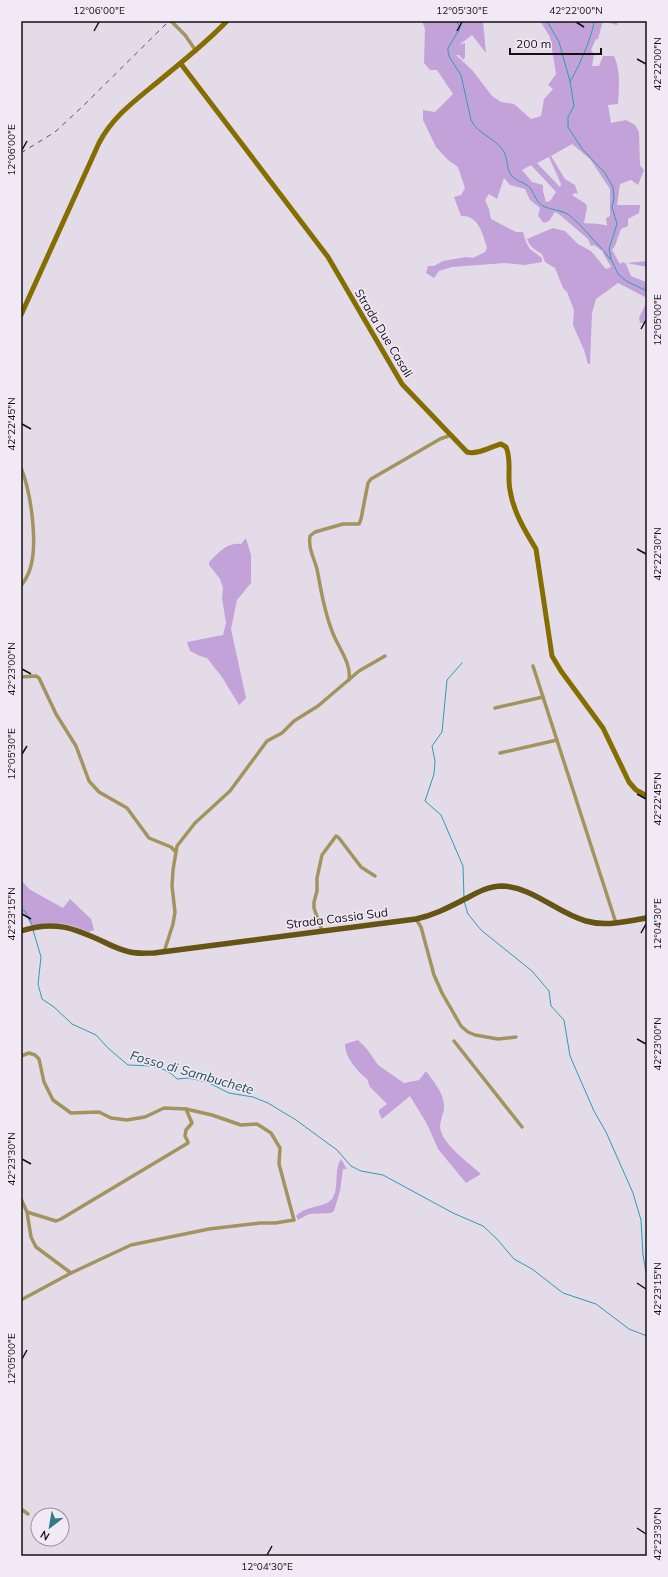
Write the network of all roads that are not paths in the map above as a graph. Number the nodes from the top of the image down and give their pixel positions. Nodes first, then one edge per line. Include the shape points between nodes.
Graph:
1 (227, 21) edge
2 (172, 22) edge
3 (196, 51) junction
4 (181, 64) junction
5 (21, 315) edge
6 (451, 435) junction
7 (21, 468) edge
8 (21, 586) edge
9 (385, 656) dead end
10 (533, 666) dead end
11 (21, 677) edge
12 (349, 680) junction
13 (543, 697) junction
14 (495, 708) dead end
15 (557, 740) junction
16 (500, 753) dead end
17 (647, 796) edge
18 (175, 851) junction
19 (375, 876) dead end
20 (647, 918) edge
21 (416, 919) junction
22 (616, 923) junction
23 (21, 931) edge
24 (322, 931) junction
25 (164, 952) junction
26 (516, 1037) dead end
27 (454, 1041) dead end
28 (21, 1056) edge
29 (186, 1110) junction
30 (522, 1128) dead end
31 (21, 1199) edge
32 (27, 1212) junction
33 (71, 1273) junction
34 (21, 1300) edge
35 (21, 1509) edge
36 (28, 1514) dead end

1 - 3 street
2 - 3 street
3 - 4 street
4 - 5 street via 120,113 104,133
4 - 6 street, Strada Due Casali via 328,257 402,384
6 - 12 street via 371,479 359,524 343,524 315,532 310,536 311,552 323,603 331,630 349,672
6 - 17 street, Strada Due Casali via 466,452 471,453 500,444 506,447 510,491 527,535 536,549 552,656 603,728 629,782 636,790
7 - 8 street via 33,524 29,572
9 - 12 street via 363,668
10 - 13 street
11 - 18 street via 38,678 56,714 74,741 93,787 126,808 149,838
12 - 18 street via 282,733 267,741 230,791 194,823
13 - 14 street
13 - 15 street
15 - 16 street
15 - 22 street
18 - 25 street via 172,886 175,912
19 - 24 street via 362,867 336,836 322,856 317,878 314,908
20 - 22 main road, Strada Cassia Sud
21 - 22 main road, Strada Cassia Sud via 433,914 476,893 500,886 525,891 586,921
21 - 24 main road, Strada Cassia Sud
21 - 26 street via 421,927 434,975 461,1026 476,1035 498,1039
23 - 25 main road, Strada Cassia Sud via 41,926 58,926 76,930 130,952
24 - 25 main road, Strada Cassia Sud
27 - 30 street
28 - 29 street via 28,1053 39,1059 47,1090 53,1100 72,1113 99,1112 111,1118 127,1120 145,1117 164,1108
29 - 32 street via 192,1123 186,1130 188,1143 61,1219 56,1221
29 - 33 street via 212,1115 241,1125 257,1124 271,1133 280,1148 279,1164 294,1220 209,1229 131,1245
31 - 32 street
32 - 33 street via 31,1237 36,1247
33 - 34 street
35 - 36 street

